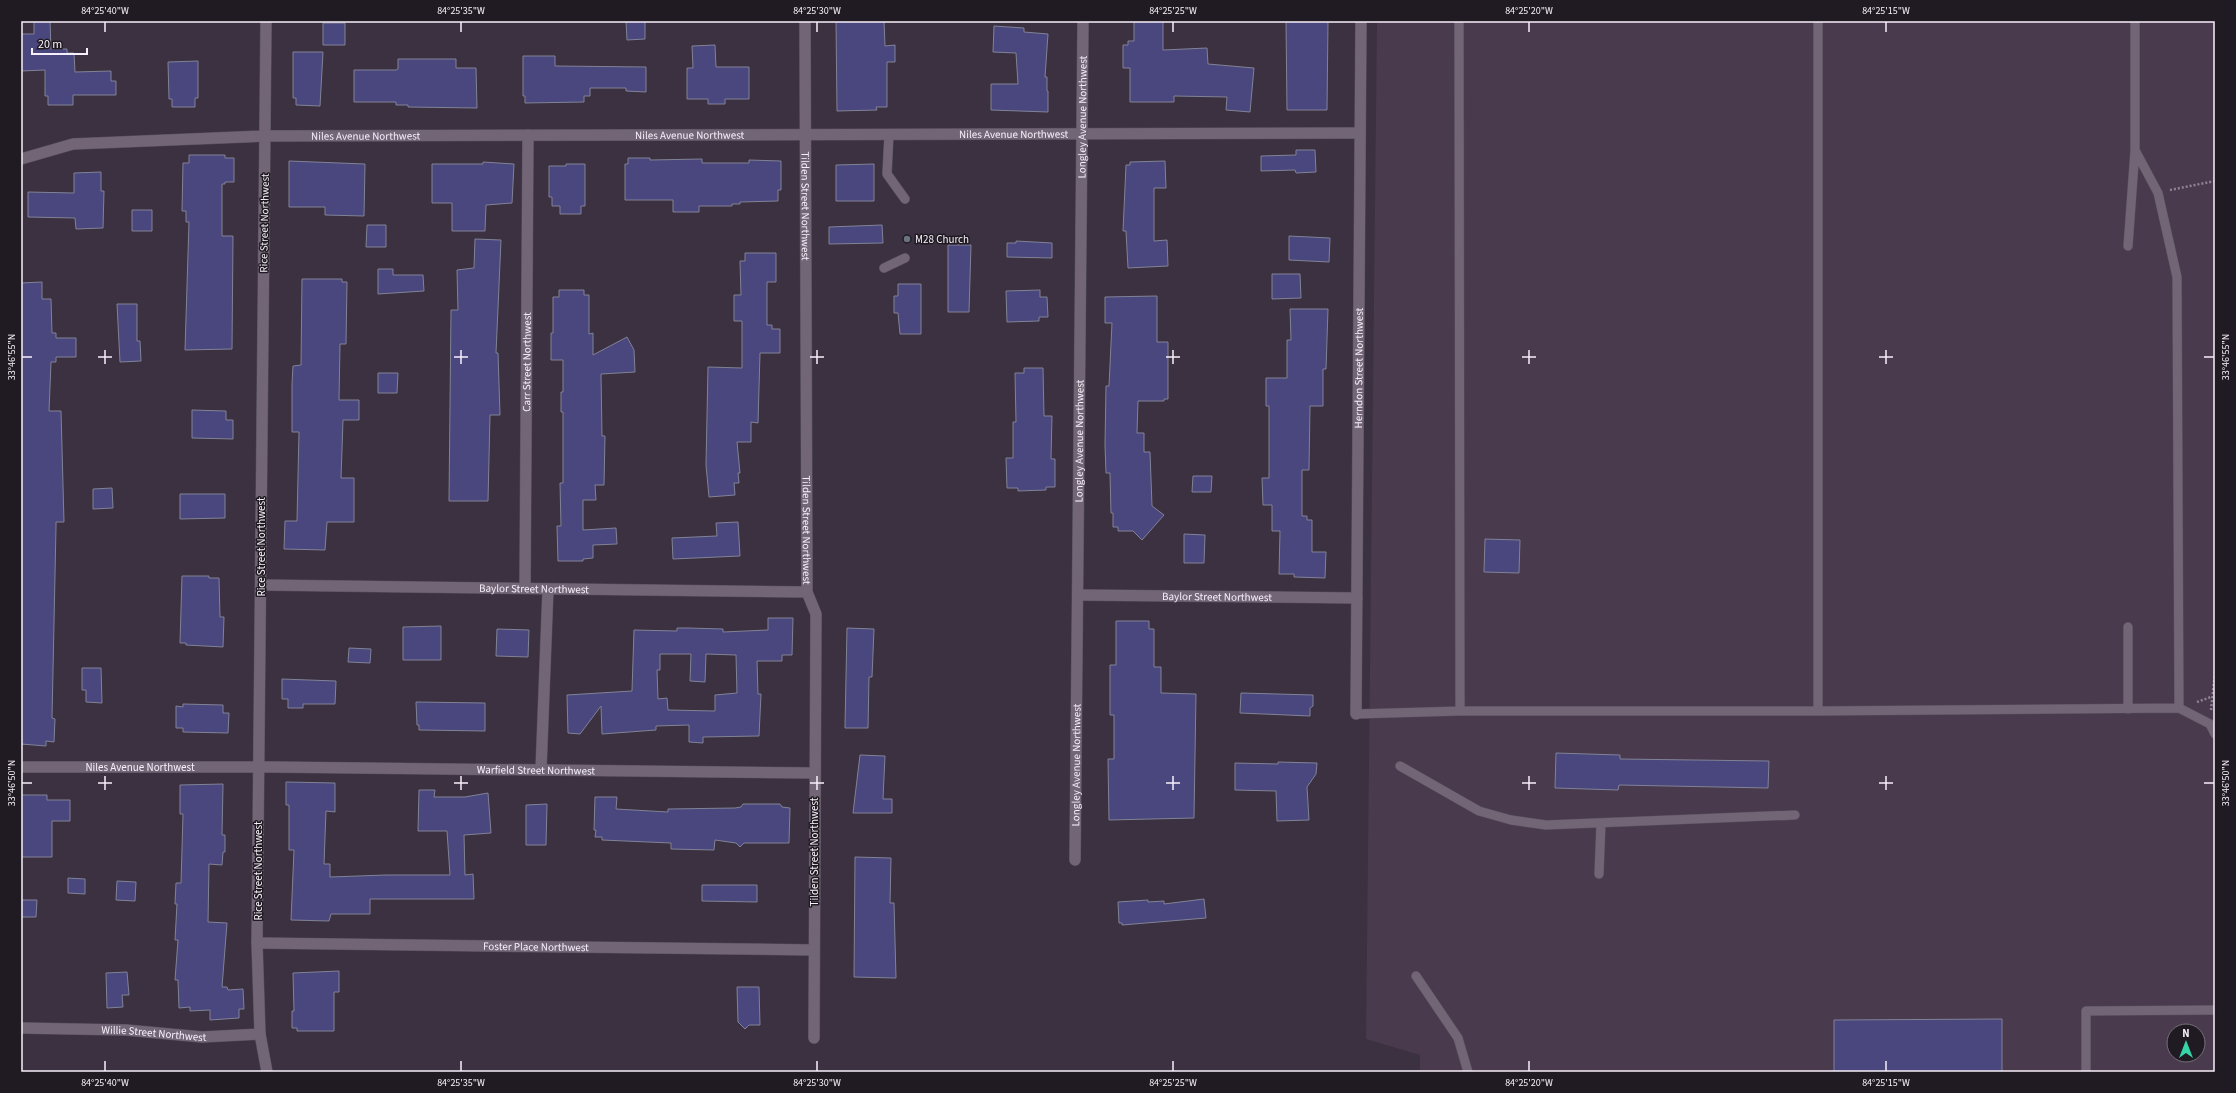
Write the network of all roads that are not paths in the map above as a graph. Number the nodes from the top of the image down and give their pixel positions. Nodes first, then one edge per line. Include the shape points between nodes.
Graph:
1 (266, 21) edge
2 (805, 21) edge
3 (1084, 21) edge
4 (1361, 21) edge
5 (1459, 21) edge
6 (1818, 21) edge
7 (2135, 21) edge
8 (1360, 133) junction
9 (804, 134) junction
10 (889, 134) junction
11 (1083, 134) junction
12 (528, 135) junction
13 (265, 136) junction
14 (2135, 150) junction
15 (21, 159) edge
16 (905, 199) dead end
17 (2128, 246) dead end
18 (905, 258) dead end
19 (884, 268) dead end
20 (260, 585) junction
21 (525, 588) junction
22 (548, 589) junction
23 (807, 592) junction
24 (1078, 595) junction
25 (1357, 598) junction
26 (2128, 627) dead end
27 (2179, 708) junction
28 (2128, 709) junction
29 (1818, 711) junction
30 (1460, 712) junction
31 (1356, 714) joint
32 (2215, 734) edge
33 (1400, 766) dead end
34 (259, 767) junction
35 (21, 768) edge
36 (540, 770) junction
37 (814, 774) junction
38 (1795, 815) dead end
39 (1601, 823) junction
40 (1075, 860) dead end
41 (1599, 874) dead end
42 (257, 943) junction
43 (814, 950) junction
44 (1416, 976) dead end
45 (2215, 1010) edge
46 (21, 1028) edge
47 (260, 1034) junction
48 (814, 1038) dead end
49 (267, 1072) edge
50 (1468, 1072) edge
51 (2086, 1072) edge

1 - 13 street, Rice Street Northwest
2 - 9 street, Tilden Street Northwest
3 - 11 street, Longley Avenue Northwest
4 - 8 street, Herndon Street Northwest
5 - 30 lane
6 - 29 lane
7 - 14 lane
8 - 11 street, Niles Avenue Northwest
8 - 25 street, Herndon Street Northwest
9 - 10 street, Niles Avenue Northwest
9 - 12 street, Niles Avenue Northwest
9 - 23 street, Tilden Street Northwest
10 - 11 street, Niles Avenue Northwest
10 - 16 lane via 887,174
11 - 24 street, Longley Avenue Northwest
12 - 13 street, Niles Avenue Northwest
12 - 21 street, Carr Street Northwest
13 - 15 street, Niles Avenue Northwest via 73,144
13 - 20 street, Rice Street Northwest
14 - 17 lane
14 - 27 lane via 2158,192 2177,277
18 - 19 lane
20 - 21 street, Baylor Street Northwest
20 - 34 street, Rice Street Northwest
21 - 22 street, Baylor Street Northwest
22 - 23 street, Baylor Street Northwest
22 - 36 street
23 - 37 street, Tilden Street Northwest via 816,614
24 - 25 street, Baylor Street Northwest
24 - 40 street, Longley Avenue Northwest
25 - 31 street, Herndon Street Northwest
26 - 28 lane
27 - 28 lane
27 - 32 lane via 2210,724
28 - 29 lane
29 - 30 lane
30 - 31 lane
33 - 39 lane via 1479,811 1511,820 1546,825
34 - 35 street, Niles Avenue Northwest
34 - 36 street, Warfield Street Northwest
34 - 42 street, Rice Street Northwest
36 - 37 street, Warfield Street Northwest
37 - 43 street, Tilden Street Northwest
38 - 39 lane
39 - 41 lane
42 - 43 street, Foster Place Northwest
42 - 47 street, Rice Street Northwest
43 - 48 street, Tilden Street Northwest
44 - 50 lane via 1458,1038
45 - 51 lane via 2086,1011
46 - 47 street, Willie Street Northwest via 126,1030 202,1037
47 - 49 street, Rice Street Northwest

